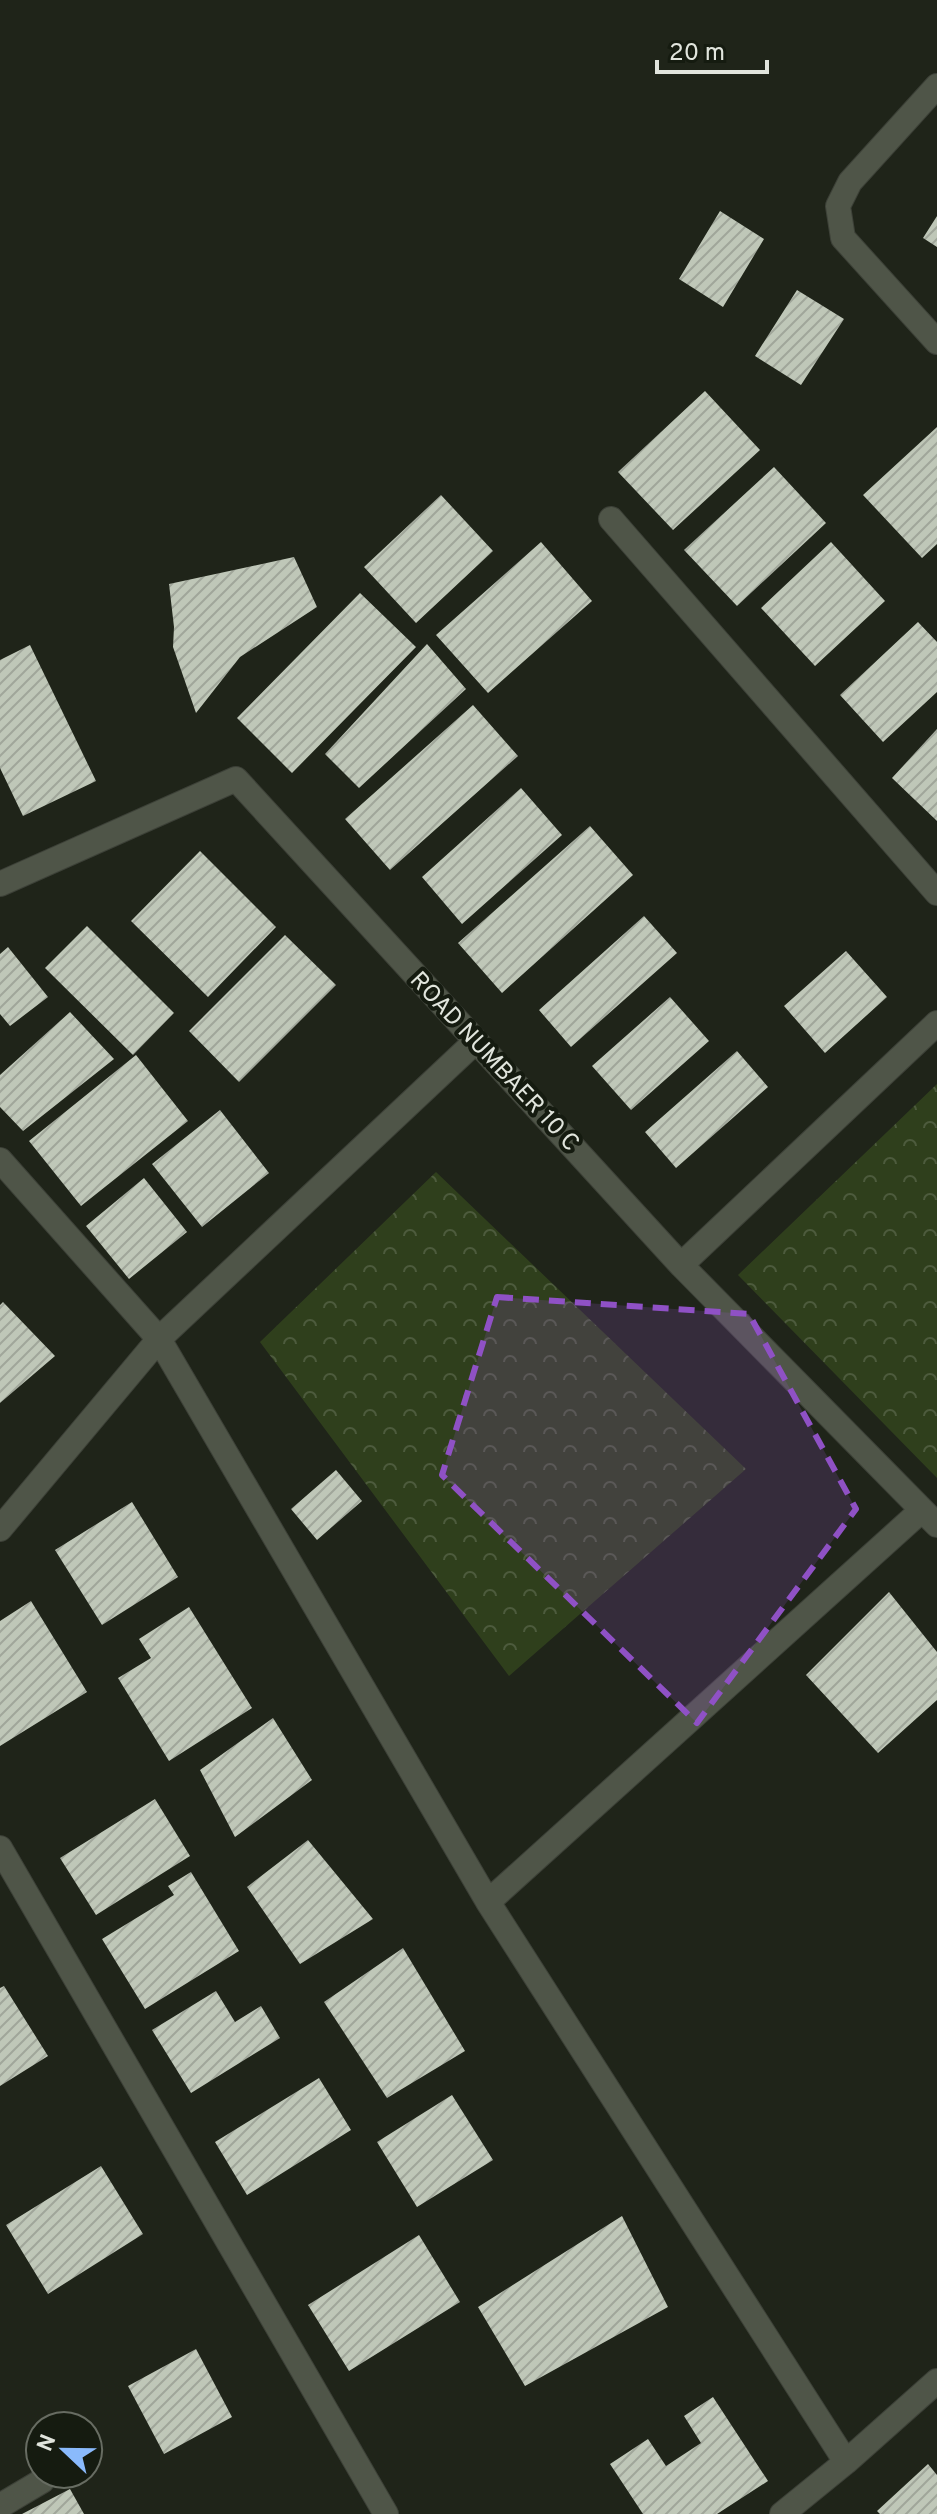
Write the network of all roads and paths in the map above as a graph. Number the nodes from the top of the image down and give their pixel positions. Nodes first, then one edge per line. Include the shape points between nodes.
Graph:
1 (937, 86) edge
2 (933, 338) edge
3 (611, 519) dead end
4 (0, 884) edge
5 (937, 893) edge
6 (937, 1023) edge
7 (476, 1041) junction
8 (0, 1160) edge
9 (681, 1265) junction
10 (159, 1339) junction
11 (930, 1517) edge
12 (0, 1529) edge
13 (0, 1848) edge
14 (488, 1902) junction
15 (937, 2381) edge
16 (846, 2462) junction
17 (27, 2490) edge
18 (0, 2506) edge
19 (386, 2514) edge
20 (782, 2514) edge

1 - 2 street via 850,182 838,206 843,238
3 - 5 street
4 - 7 street, ROAD NUMBAER 10 C via 236,779
6 - 9 street
7 - 9 street, ROAD NUMBAER 10 C
7 - 10 street
8 - 10 street
9 - 11 street, ROAD NUMBAER 10 C
10 - 12 street
10 - 14 street
11 - 14 street
13 - 19 street
14 - 16 street
15 - 16 street
16 - 20 street
17 - 18 street

